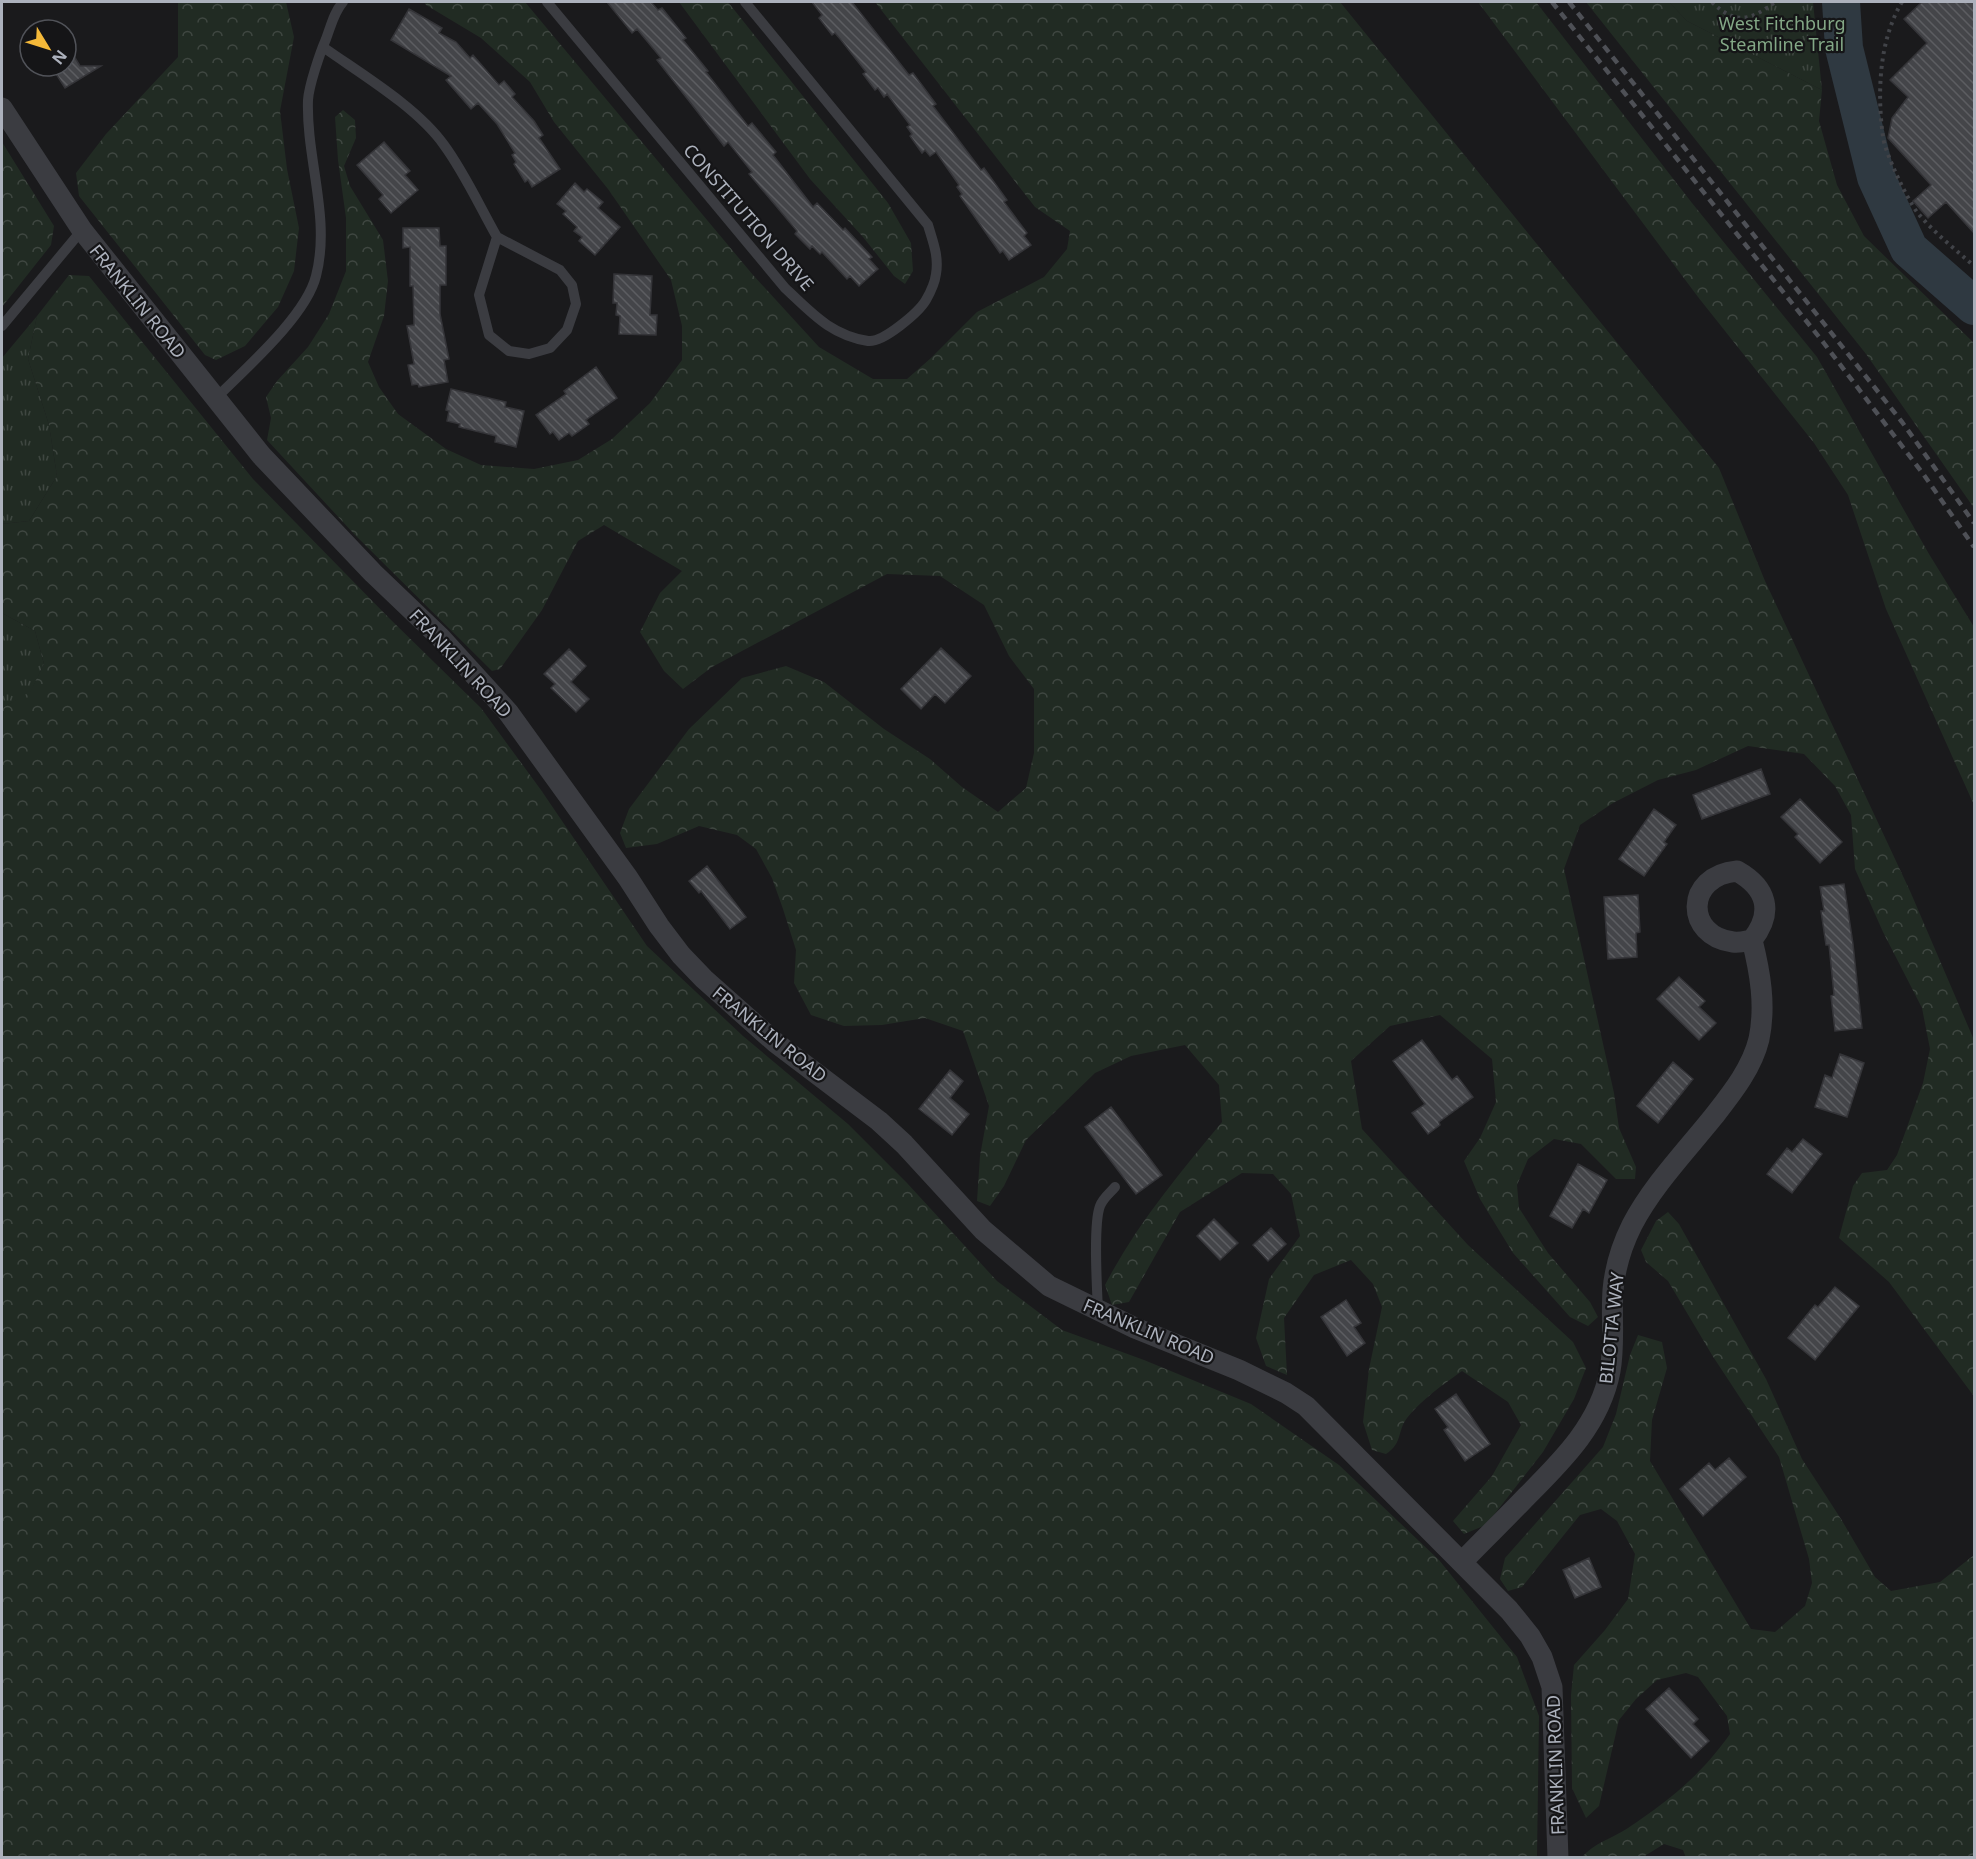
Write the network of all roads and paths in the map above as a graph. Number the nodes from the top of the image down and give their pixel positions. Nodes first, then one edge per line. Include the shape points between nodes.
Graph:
1 (343, 2) edge
2 (547, 2) edge
3 (745, 2) edge
4 (1712, 2) edge
5 (1774, 2) edge
6 (1902, 2) edge
7 (323, 47) junction
8 (2, 108) edge
9 (82, 230) junction
10 (497, 237) junction
11 (1974, 266) edge
12 (2, 326) edge
13 (216, 398) junction
14 (1752, 940) dead end
15 (1115, 1187) dead end
16 (1098, 1311) junction
17 (1462, 1562) junction
18 (1558, 1857) edge

1 - 7 lane
2 - 3 lane, CONSTITUTION DRIVE via 784,288 825,325 871,341 896,330 926,302 936,276 938,255 928,225
4 - 5 path via 1724,13 1740,19 1761,12
6 - 11 path via 1894,15 1883,55 1883,139 1917,213
7 - 10 lane via 387,92 444,144
7 - 13 lane via 308,98 322,237 316,278 296,316
8 - 9 street, FRANKLIN ROAD
9 - 12 lane
9 - 13 street, FRANKLIN ROAD
10 - 10 lane via 479,295 489,335 508,351 530,354 550,348 567,330 576,304 572,285 560,270
13 - 16 street, FRANKLIN ROAD via 261,455 508,712 659,926 704,979 776,1043 879,1120 983,1230 1038,1278
14 - 17 street, BILOTTA WAY via 1762,977 1759,1038 1743,1076 1656,1189 1619,1255 1613,1290 1614,1335 1602,1402 1568,1455
15 - 16 lane via 1099,1208
16 - 17 street, FRANKLIN ROAD via 1295,1398
17 - 18 street, FRANKLIN ROAD via 1526,1629 1551,1682

